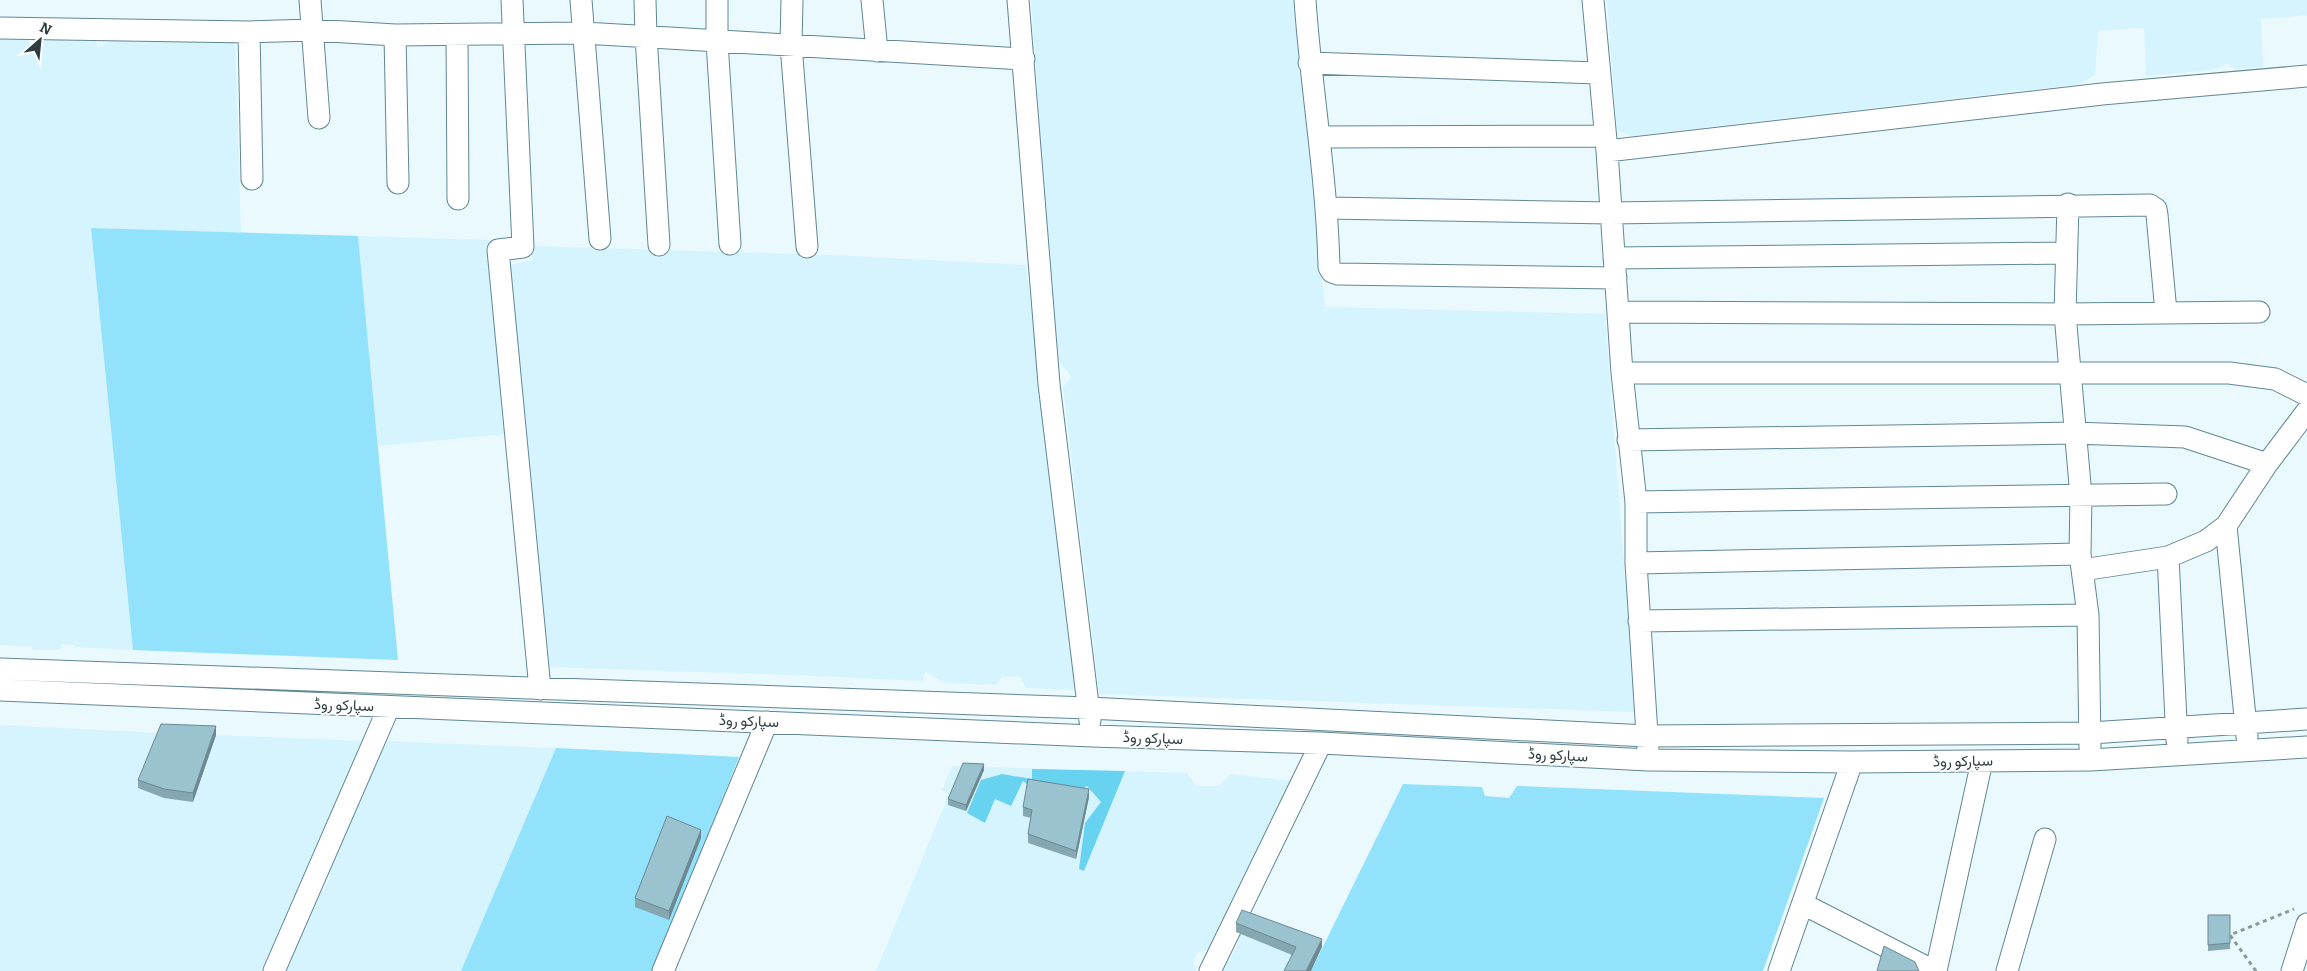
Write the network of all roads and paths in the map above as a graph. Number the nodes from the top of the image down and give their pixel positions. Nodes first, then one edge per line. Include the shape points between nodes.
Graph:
1 (310, 0) edge
2 (512, 0) edge
3 (581, 0) edge
4 (646, 0) edge
5 (717, 0) edge
6 (792, 0) edge
7 (872, 0) edge
8 (1018, 0) edge
9 (1305, 0) edge
10 (1593, 0) edge
11 (0, 28) edge
12 (312, 30) junction
13 (249, 32) junction
14 (515, 33) junction
15 (584, 33) junction
16 (394, 34) junction
17 (457, 35) junction
18 (646, 36) junction
19 (717, 42) junction
20 (791, 45) junction
21 (877, 51) junction
22 (1024, 59) junction
23 (1310, 63) junction
24 (1598, 72) junction
25 (2307, 76) edge
26 (319, 118) dead end
27 (1319, 137) junction
28 (1606, 144) junction
29 (252, 179) dead end
30 (398, 183) dead end
31 (458, 199) dead end
32 (2068, 204) junction
33 (1327, 208) junction
34 (1610, 213) junction
35 (600, 239) dead end
36 (730, 244) dead end
37 (659, 245) dead end
38 (808, 247) dead end
39 (2066, 253) junction
40 (1615, 268) junction
41 (1618, 312) junction
42 (2166, 312) junction
43 (2259, 312) dead end
44 (2065, 314) junction
45 (1622, 373) junction
46 (2070, 373) junction
47 (2307, 395) edge
48 (2307, 411) edge
49 (2074, 433) junction
50 (1628, 440) junction
51 (2267, 464) junction
52 (2166, 494) dead end
53 (2081, 496) junction
54 (1636, 502) junction
55 (2226, 526) junction
56 (2168, 557) junction
57 (2081, 562) junction
58 (1636, 563) junction
59 (2088, 615) junction
60 (1639, 621) junction
61 (0, 669) edge
62 (540, 689) junction
63 (0, 690) edge
64 (388, 707) junction
65 (1089, 708) junction
66 (2307, 719) edge
67 (766, 722) junction
68 (2246, 724) junction
69 (2176, 728) junction
70 (2090, 733) junction
71 (1092, 736) junction
72 (1647, 736) junction
73 (1321, 743) junction
74 (2307, 747) edge
75 (2248, 751) junction
76 (2178, 755) junction
77 (1648, 760) junction
78 (2090, 760) junction
79 (1982, 761) junction
80 (1852, 762) junction
81 (2046, 840) dead end
82 (1803, 904) junction
83 (2303, 916) edge
84 (274, 971) edge
85 (663, 971) edge
86 (1210, 971) edge
87 (1779, 971) edge
88 (1935, 971) edge
89 (2007, 971) edge
90 (2256, 971) edge
91 (2292, 971) edge

1 - 12 street
2 - 14 street
3 - 15 street
4 - 18 street
5 - 19 street
6 - 20 street
7 - 21 street
8 - 22 street
9 - 23 street
10 - 24 street
11 - 13 street
12 - 13 street
12 - 16 street
12 - 26 street
13 - 29 street
14 - 15 street
14 - 17 street
14 - 62 street via 523,247 498,250
15 - 18 street
15 - 35 street
16 - 17 street
16 - 30 street
17 - 31 street
18 - 19 street
18 - 37 street
19 - 20 street
19 - 36 street
20 - 21 street
20 - 38 street
21 - 22 street
22 - 65 street via 1049,384
23 - 24 street
23 - 27 street
24 - 28 street
25 - 28 street
27 - 28 street
27 - 33 street
28 - 34 street
32 - 34 street
32 - 39 street
32 - 42 street via 2150,205 2156,209
33 - 34 street
33 - 40 street via 1329,267 1338,274
34 - 40 street
39 - 40 street
39 - 44 street
40 - 41 street
41 - 44 street
41 - 45 street
42 - 43 street
42 - 44 street
44 - 46 street
45 - 46 street
45 - 50 street
46 - 47 street via 2229,373 2275,379
46 - 49 street
48 - 51 street
49 - 50 street
49 - 51 street via 2185,437
49 - 53 street
50 - 54 street
51 - 55 street
52 - 53 street
53 - 54 street
53 - 57 street
54 - 58 street
55 - 56 street via 2206,542
55 - 68 street
56 - 57 street
56 - 69 street
57 - 58 street
57 - 59 street
58 - 60 street
59 - 60 street
59 - 70 street
60 - 72 street
61 - 62 street, سپارکو روڈ
62 - 65 street, سپارکو روڈ
63 - 64 street, سپارکو روڈ
64 - 67 street, سپارکو روڈ
64 - 84 street
65 - 71 street
65 - 72 street, سپارکو روڈ
66 - 68 street, سپارکو روڈ
67 - 71 street, سپارکو روڈ
67 - 85 street
68 - 69 street, سپارکو روڈ
68 - 75 street
69 - 70 street, سپارکو روڈ
69 - 76 street
70 - 72 street, سپارکو روڈ
70 - 78 street
71 - 73 street, سپارکو روڈ
72 - 77 street
73 - 77 street, سپارکو روڈ
73 - 86 street
74 - 75 street, سپارکو روڈ
75 - 76 street, سپارکو روڈ
76 - 78 street, سپارکو روڈ
77 - 80 street, سپارکو روڈ
78 - 79 street, سپارکو روڈ
79 - 80 street, سپارکو روڈ
79 - 88 street
80 - 82 street
81 - 89 street
82 - 87 street
82 - 88 street
83 - 90 path via 2230,936
83 - 91 street

